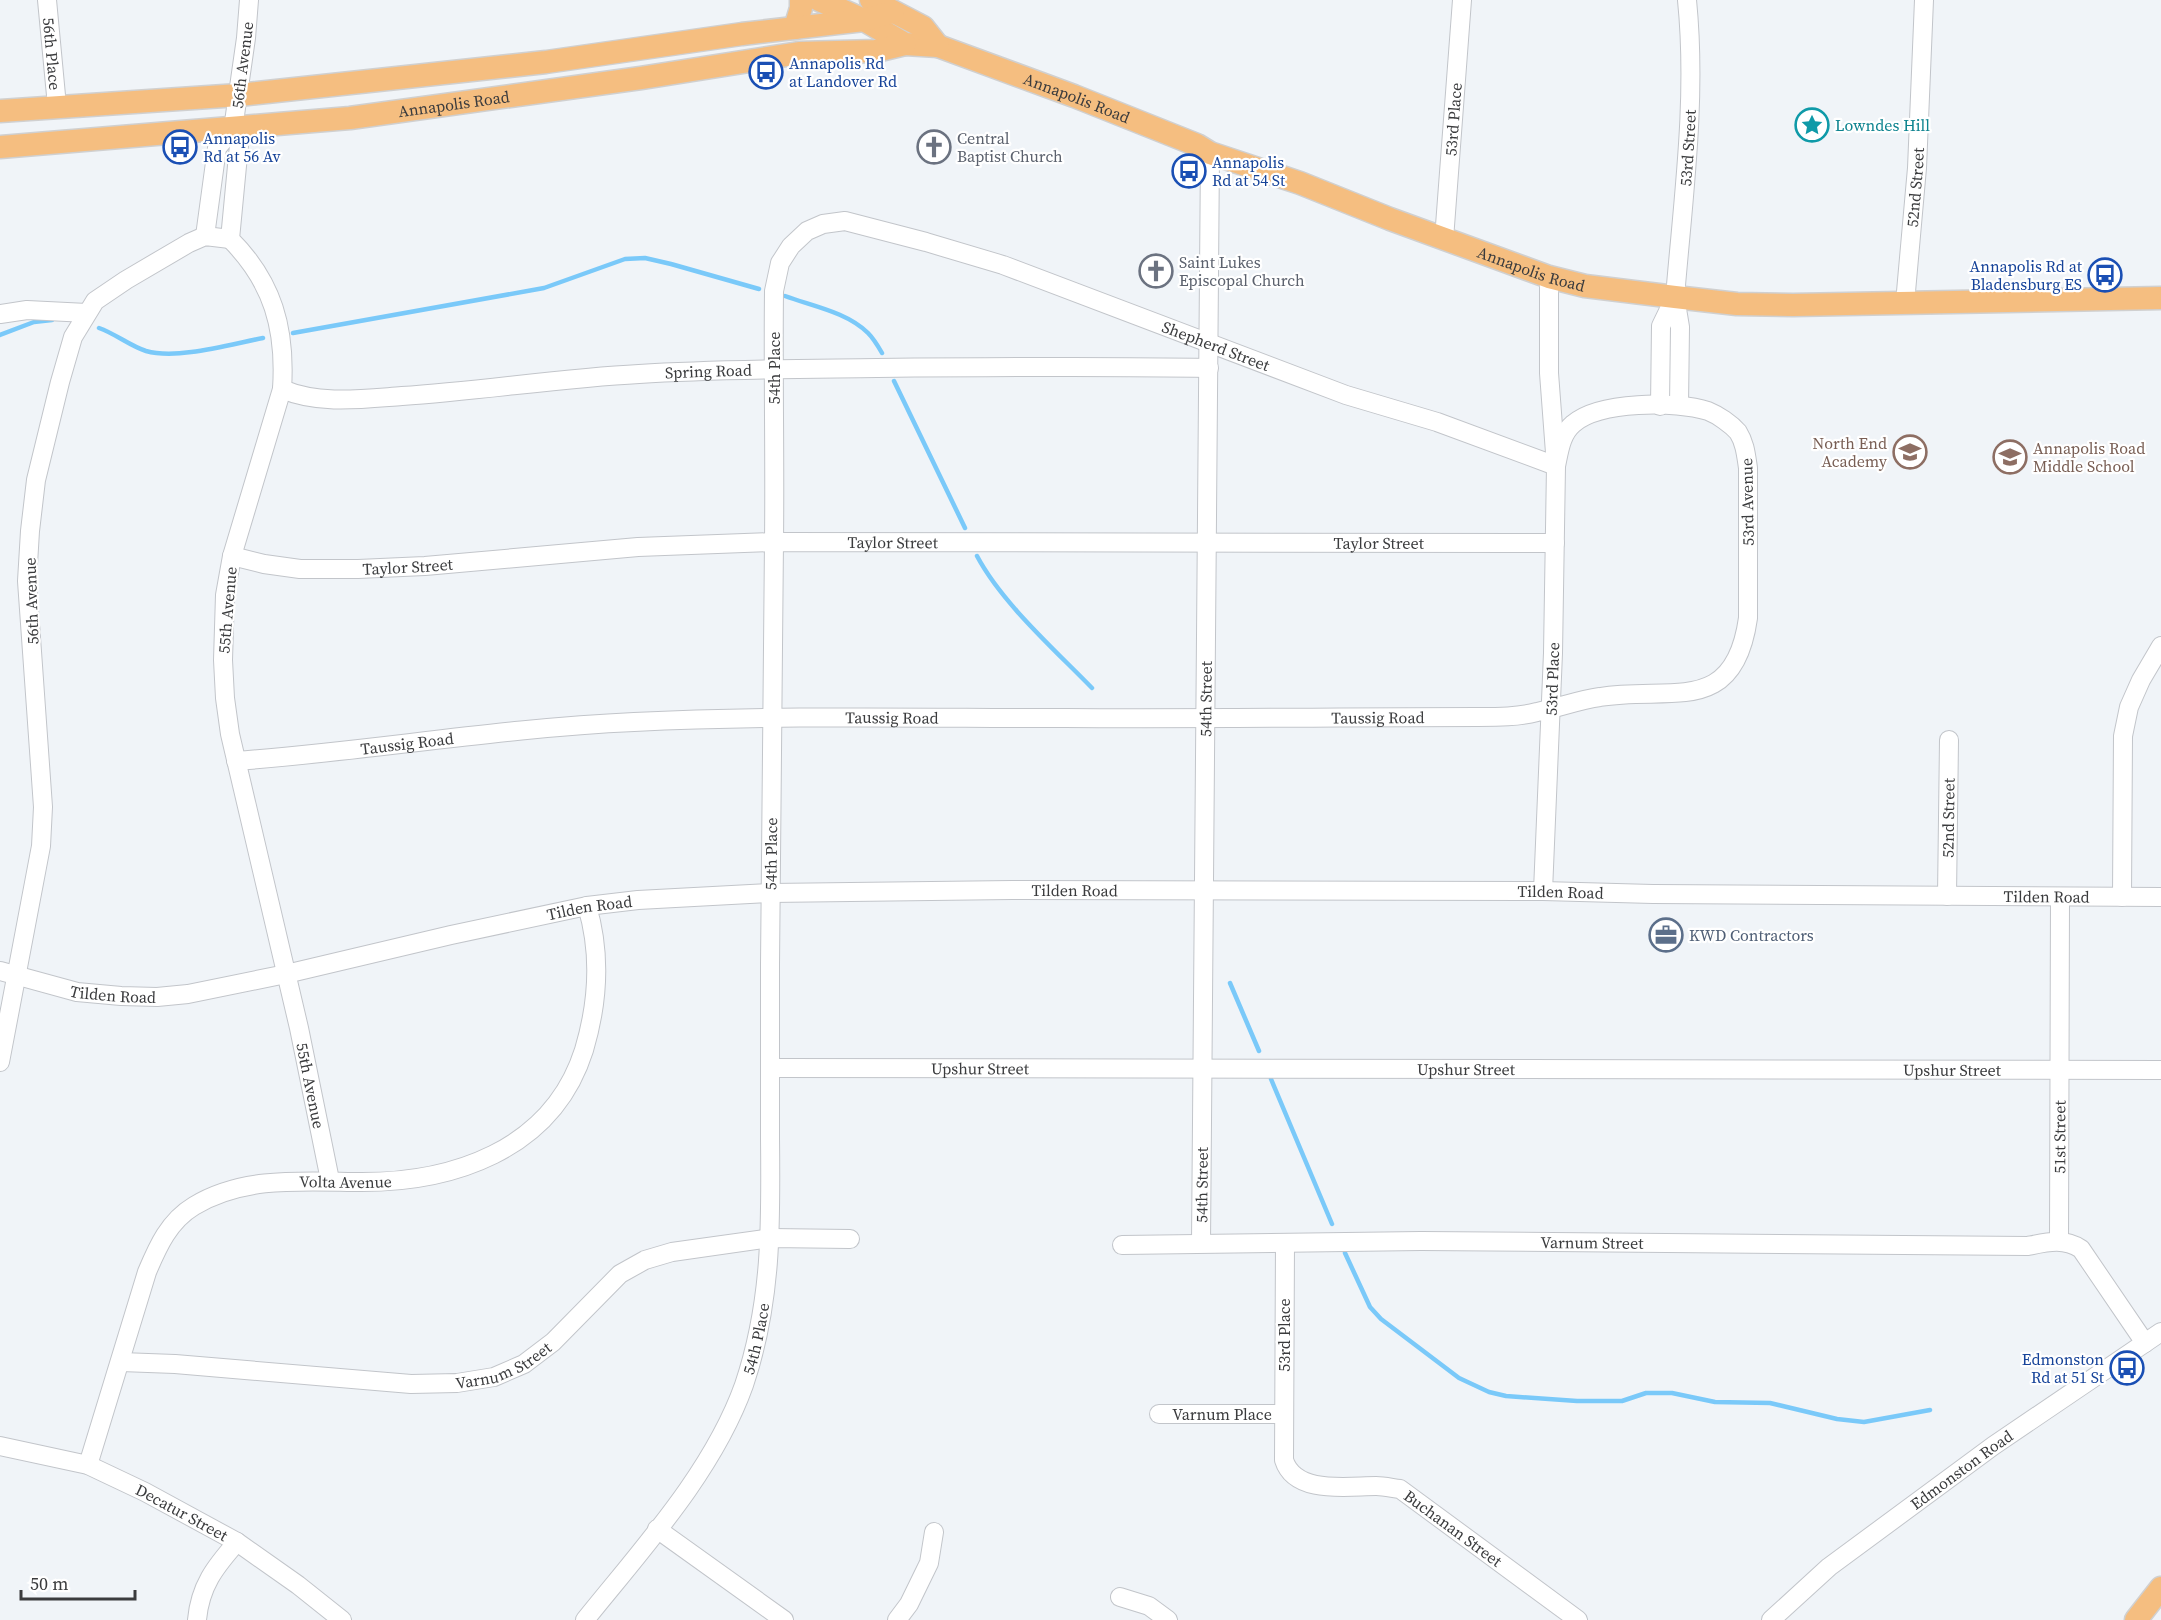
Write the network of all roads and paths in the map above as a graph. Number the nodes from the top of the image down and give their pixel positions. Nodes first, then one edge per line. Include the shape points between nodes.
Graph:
1 (47, 0) edge
2 (249, 0) edge
3 (801, 0) edge
4 (819, 0) edge
5 (1462, 0) edge
6 (1688, 0) edge
7 (1924, 0) edge
8 (867, 10) edge
9 (795, 28) junction
10 (905, 44) junction
11 (938, 46) junction
12 (239, 95) junction
13 (57, 106) junction
14 (0, 111) edge
15 (233, 129) junction
16 (0, 147) edge
17 (1210, 153) junction
18 (873, 229) joint
19 (204, 236) junction
20 (230, 239) junction
21 (1444, 239) junction
22 (1549, 277) junction
23 (1675, 297) junction
24 (2161, 298) edge
25 (1905, 303) junction
26 (87, 313) junction
27 (0, 314) edge
28 (1209, 343) junction
29 (774, 369) junction
30 (1209, 369) junction
31 (282, 389) junction
32 (1669, 406) junction
33 (1556, 466) junction
34 (1208, 541) junction
35 (774, 542) junction
36 (1555, 543) junction
37 (232, 556) junction
38 (2161, 646) edge
39 (1551, 709) junction
40 (771, 716) junction
41 (1206, 717) junction
42 (1949, 740) dead end
43 (236, 761) junction
44 (1204, 891) junction
45 (1543, 891) junction
46 (770, 893) junction
47 (1947, 896) junction
48 (2122, 897) junction
49 (2161, 897) edge
50 (2060, 898) junction
51 (587, 906) junction
52 (0, 971) edge
53 (286, 974) junction
54 (18, 976) junction
55 (0, 1062) edge
56 (770, 1068) junction
57 (1203, 1068) junction
58 (2060, 1070) junction
59 (2161, 1070) edge
60 (330, 1180) junction
61 (771, 1238) junction
62 (850, 1239) dead end
63 (2059, 1241) junction
64 (1201, 1243) junction
65 (1285, 1243) junction
66 (1122, 1245) dead end
67 (2161, 1332) edge
68 (2145, 1343) junction
69 (121, 1362) junction
70 (1159, 1414) dead end
71 (1284, 1420) junction
72 (0, 1446) edge
73 (88, 1465) junction
74 (657, 1529) junction
75 (934, 1532) dead end
76 (237, 1542) junction
77 (2161, 1588) edge
78 (1120, 1598) dead end
79 (197, 1620) edge
80 (342, 1620) edge
81 (585, 1620) edge
82 (784, 1620) edge
83 (897, 1620) edge
84 (1168, 1620) edge
85 (1578, 1620) edge
86 (1771, 1620) edge
87 (2136, 1620) edge

1 - 13 street, 56th Place
2 - 12 street, 56th Avenue
3 - 9 main road
4 - 8 main road
5 - 21 street, 53rd Place
6 - 23 street, 53rd Street via 1690,84
7 - 25 street, 52nd Street via 1917,168
8 - 9 main road, Annapolis Road
8 - 10 main road
8 - 11 main road, Annapolis Road via 893,12 923,27
9 - 12 main road, Annapolis Road via 546,62
10 - 11 main road
10 - 15 main road, Annapolis Road via 876,51 799,53 410,111
11 - 17 main road, Annapolis Road via 1074,96
12 - 13 main road, Annapolis Road
12 - 15 street, 56th Avenue
13 - 14 main road, Annapolis Road
15 - 16 main road, Annapolis Road
15 - 19 street via 217,148
15 - 20 street via 239,145
17 - 21 main road, Annapolis Road
17 - 28 street, 54th Street
18 - 28 street, Shepherd Street via 1003,266
18 - 29 street, 54th Place via 845,221 823,224 807,231 791,246 780,262 774,291
19 - 20 street
19 - 26 street, 56th Avenue via 126,280 95,301
20 - 31 street, 55th Avenue via 263,282 279,321 284,363
21 - 22 main road, Annapolis Road
22 - 23 main road, Annapolis Road via 1585,286
22 - 33 street, 53rd Place via 1548,373
23 - 25 main road, Annapolis Road via 1748,304
23 - 32 street via 1680,327
24 - 25 main road, Annapolis Road
26 - 27 street via 27,310
26 - 54 street, 56th Avenue via 73,338 60,382 36,480 30,531 27,580 43,807 41,846
28 - 30 street, 54th Street
28 - 33 street, Shepherd Street via 1346,395 1437,422
29 - 30 street, Spring Road
29 - 31 street, Spring Road via 636,374 348,399 317,399
29 - 35 street, 54th Place
30 - 34 street, 54th Street
31 - 37 street, 55th Avenue
32 - 33 street, 53rd Place via 1610,408 1583,418 1566,433
32 - 39 street, 53rd Avenue via 1710,412 1738,432 1746,448 1748,618 1737,661 1723,677 1704,689 1681,694 1603,696
33 - 36 street, 53rd Place
34 - 35 street, Taylor Street
34 - 36 street, Taylor Street
34 - 41 street, 54th Street
35 - 37 street, Taylor Street via 638,547 425,567 358,569 300,569
35 - 40 street, 54th Place
36 - 39 street, 53rd Place
37 - 43 street, 55th Avenue via 225,595 223,660
38 - 48 street via 2129,707 2123,736
39 - 41 street, Taussig Road via 1515,716 1478,717
39 - 45 street, 53rd Place
40 - 41 street, Taussig Road
40 - 43 street, Taussig Road via 560,727
40 - 46 street, 54th Place
41 - 44 street, 54th Street
42 - 47 street, 52nd Street
43 - 53 street, 55th Avenue
44 - 45 street, Tilden Road
44 - 46 street, Tilden Road
44 - 57 street, 54th Street
45 - 47 street, Tilden Road
46 - 51 street, Tilden Road
46 - 56 street, 54th Place
47 - 50 street, Tilden Road
48 - 49 street, Tilden Road
48 - 50 street, Tilden Road
50 - 58 street, 51st Street
51 - 53 street, Tilden Road
51 - 60 street, Volta Avenue via 595,942 596,996 581,1059 554,1109 509,1147 458,1169 423,1178
52 - 54 street, Tilden Road
53 - 54 street, Tilden Road via 157,997 76,992
53 - 60 street, 55th Avenue
54 - 55 street, 56th Avenue
56 - 57 street, Upshur Street
56 - 61 street, 54th Place
57 - 58 street, Upshur Street
57 - 64 street, 54th Street
58 - 59 street, Upshur Street
58 - 63 street, 51st Street
60 - 69 street, Volta Avenue via 248,1186 219,1193 192,1207 159,1243 132,1317
61 - 62 street, Varnum Street
61 - 69 street, Varnum Street via 672,1252 645,1260 620,1274 553,1342 524,1364 494,1377 411,1384
61 - 74 street, 54th Place via 756,1346 742,1388 702,1468
63 - 65 street, Varnum Street via 2028,1245 1421,1240
63 - 68 street via 2081,1249
64 - 65 street, Varnum Street
64 - 66 street, Varnum Street
65 - 71 street, 53rd Place
67 - 68 street, Edmonston Road
68 - 86 street, Edmonston Road via 1993,1446 1828,1567
69 - 73 street, Volta Avenue
70 - 71 street, Varnum Place
71 - 85 street, Buchanan Street via 1284,1460 1293,1474 1326,1486 1400,1489
72 - 73 street, Decatur Street
73 - 76 street, Decatur Street
74 - 81 street
74 - 82 street
75 - 83 street via 929,1563
76 - 79 street via 205,1583
76 - 80 street, Decatur Street
77 - 87 main road
78 - 84 street via 1149,1606

